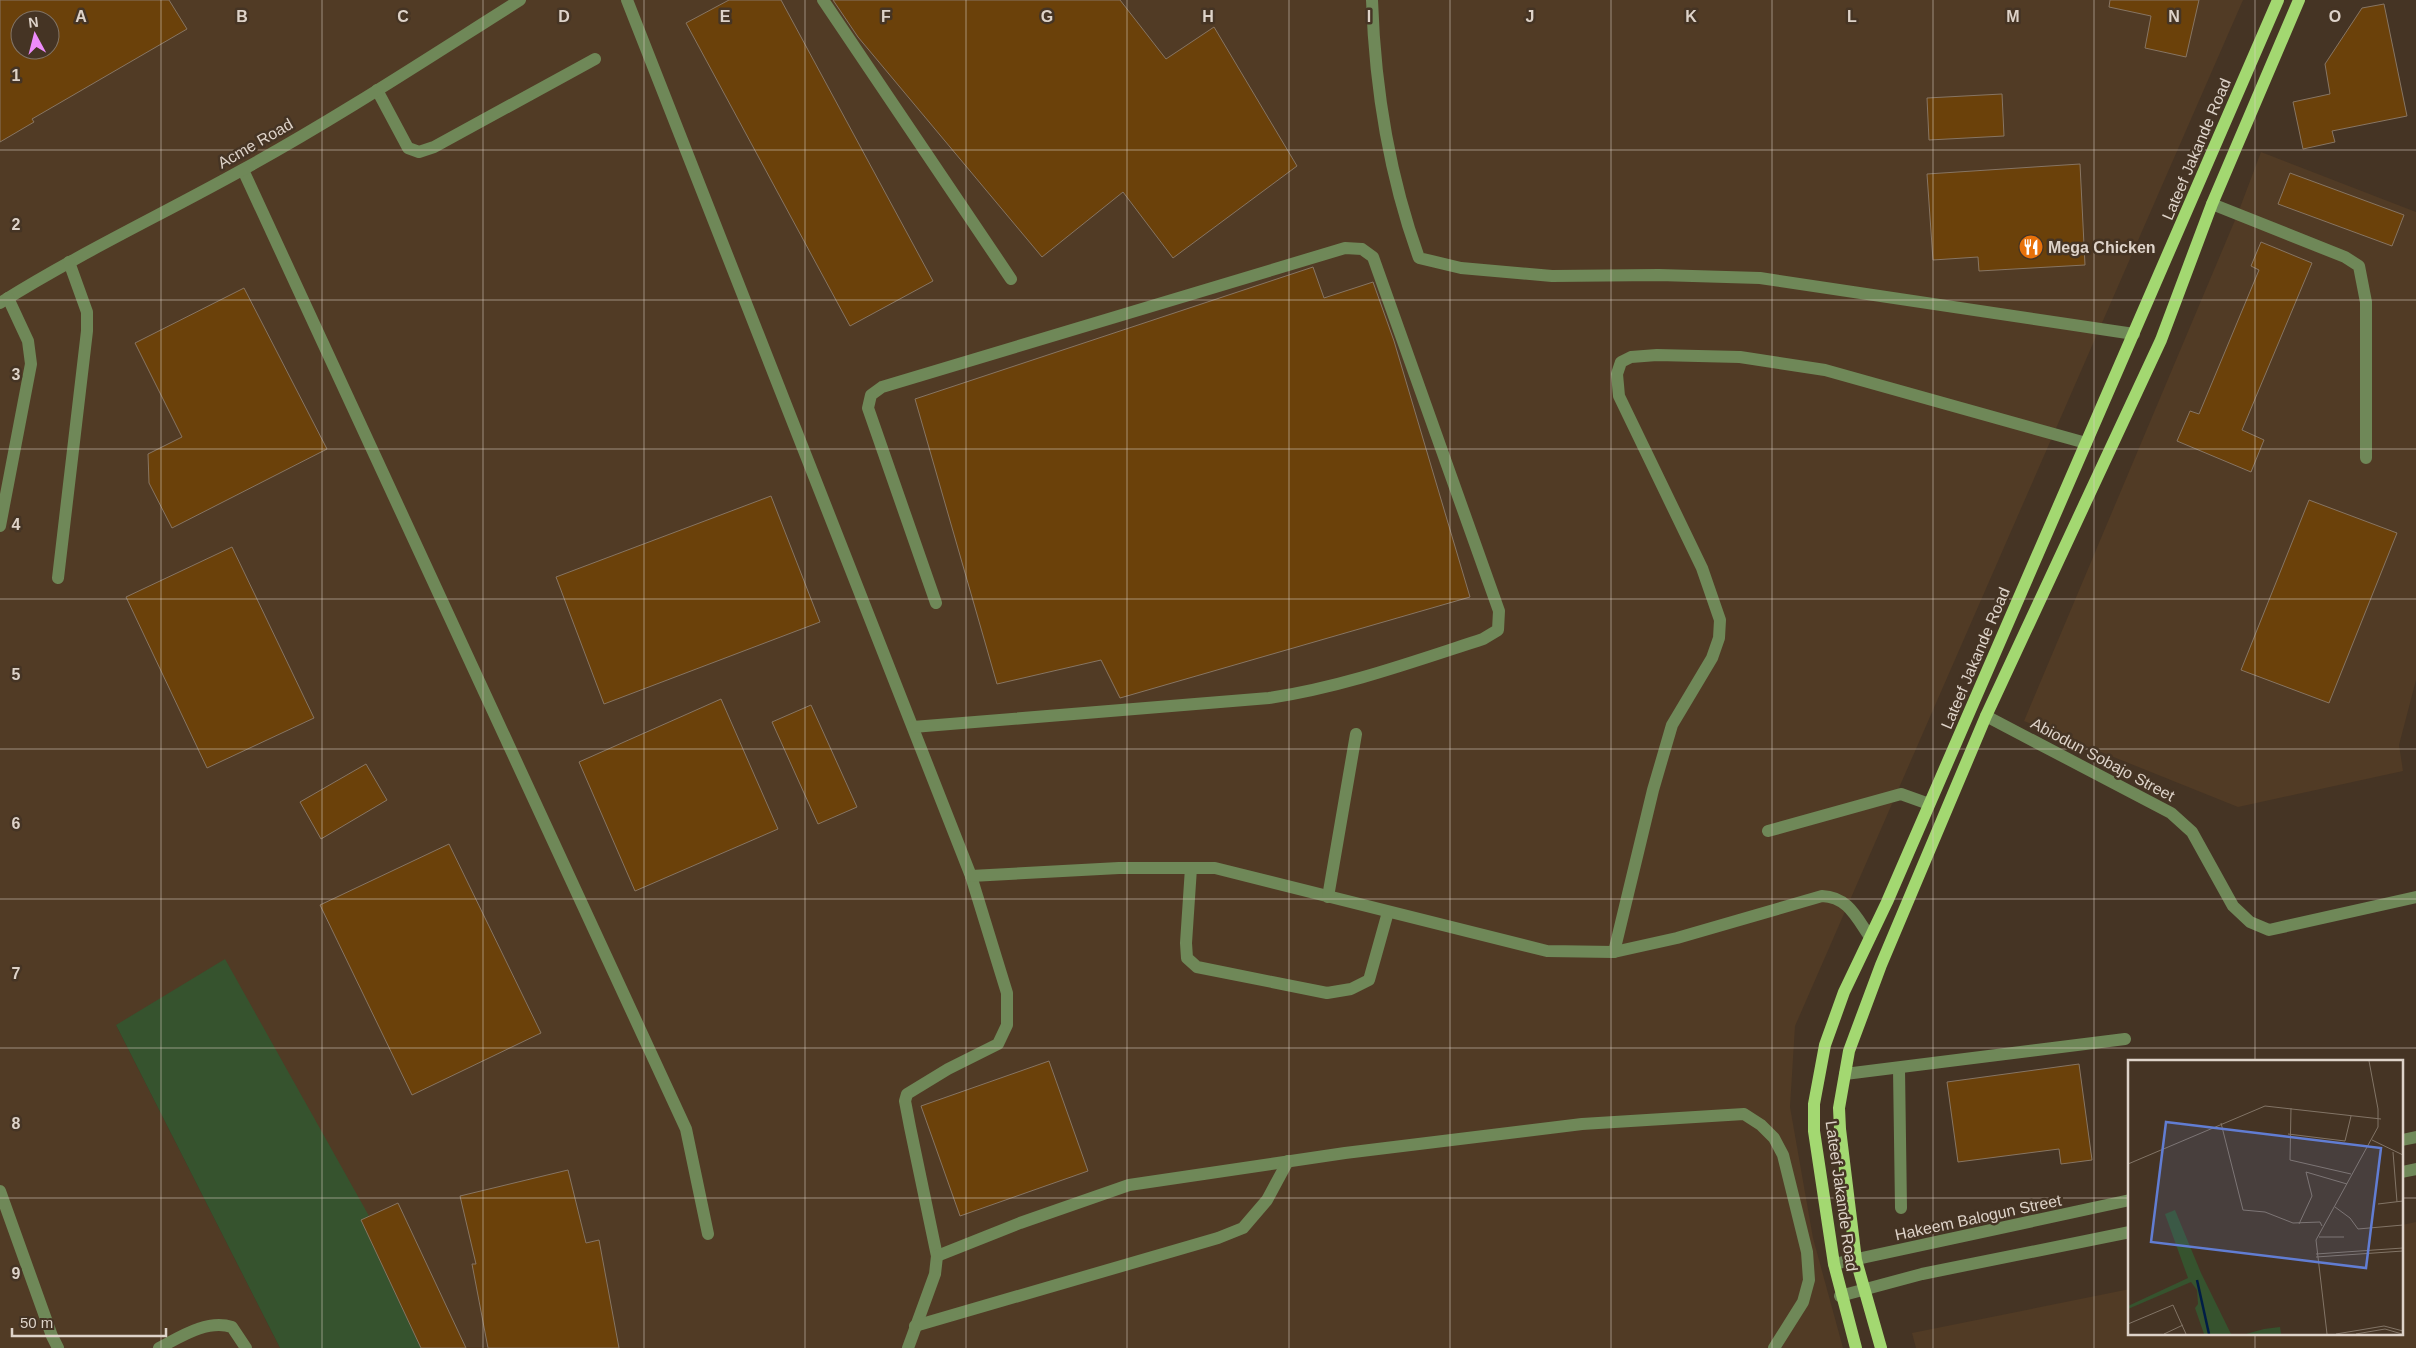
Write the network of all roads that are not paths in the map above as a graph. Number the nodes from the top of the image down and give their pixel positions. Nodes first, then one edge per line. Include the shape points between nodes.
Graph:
1 (520, 0) edge
2 (627, 0) edge
3 (823, 0) edge
4 (1372, 0) edge
5 (2278, 0) edge
6 (2299, 0) edge
7 (595, 59) dead end
8 (377, 90) junction
9 (243, 170) junction
10 (2212, 204) junction
11 (69, 262) junction
12 (1011, 280) dead end
13 (4, 301) edge
14 (2134, 334) junction
15 (2086, 443) junction
16 (2366, 458) dead end
17 (0, 526) edge
18 (58, 578) dead end
19 (936, 603) dead end
20 (1986, 716) junction
21 (913, 727) junction
22 (1356, 734) dead end
23 (1930, 804) junction
24 (1768, 831) dead end
25 (1191, 868) junction
26 (971, 876) junction
27 (1328, 897) junction
28 (2416, 897) edge
29 (1388, 912) junction
30 (1870, 937) junction
31 (1614, 952) junction
32 (2124, 1039) dead end
33 (1899, 1069) junction
34 (1845, 1074) junction
35 (1288, 1161) junction
36 (0, 1190) edge
37 (2128, 1200) edge
38 (1900, 1208) dead end
39 (2128, 1232) edge
40 (708, 1234) dead end
41 (937, 1256) junction
42 (1856, 1260) junction
43 (1834, 1264) junction
44 (1865, 1289) junction
45 (1840, 1296) junction
46 (915, 1326) junction
47 (58, 1348) edge
48 (159, 1348) edge
49 (246, 1348) edge
50 (908, 1348) edge
51 (1774, 1348) edge
52 (1856, 1348) edge
53 (1881, 1348) edge

1 - 8 street, Acme Road
2 - 21 street
3 - 12 street
4 - 14 street via 1374,48 1385,136 1419,258 1462,268 1552,276 1760,278
5 - 14 main road, Lateef Jakande Road
6 - 10 main road, Lateef Jakande Road
7 - 8 street via 434,148 419,152 408,148
8 - 9 street, Acme Road
9 - 11 street, Acme Road
9 - 40 street via 686,1129
10 - 16 street via 2345,257 2359,266 2366,302
10 - 20 main road, Lateef Jakande Road via 2160,340
11 - 13 street, Acme Road
11 - 18 street via 87,312 87,331
13 - 17 street via 28,341 31,364
14 - 15 main road, Lateef Jakande Road
15 - 23 main road, Lateef Jakande Road
15 - 31 street via 1825,370 1740,357 1657,355 1631,357 1620,362 1617,374 1619,396 1702,568 1720,620 1719,638 1712,658 1672,725
19 - 21 street via 868,408 871,395 882,387 1345,248 1362,249 1373,258 1500,611 1498,630 1483,639 1345,684 1310,692
20 - 28 street, Abiodun Sobajo Street via 2171,813 2192,832 2233,906 2250,922 2269,930
20 - 34 main road, Lateef Jakande Road via 1881,965 1849,1052
21 - 26 street
22 - 27 street
23 - 24 street via 1901,794
23 - 30 main road, Lateef Jakande Road
25 - 26 street via 1120,868
25 - 27 street via 1215,868
25 - 29 street via 1186,943 1187,958 1197,967 1327,993 1351,989 1369,980
26 - 41 street via 1007,993 1007,1025 998,1044 907,1094 905,1102
27 - 29 street
29 - 31 street via 1547,951
30 - 31 street via 1845,902 1834,896 1822,896 1677,938
30 - 43 main road, Lateef Jakande Road via 1844,992 1825,1045 1814,1104 1814,1131
32 - 33 street
33 - 34 street
33 - 38 street
34 - 42 main road, Lateef Jakande Road via 1839,1108 1840,1129
35 - 41 street via 1129,1185 1020,1222
35 - 46 street via 1267,1200 1243,1228
35 - 51 street via 1582,1124 1744,1114 1774,1138 1783,1156 1807,1252 1809,1280 1803,1302
36 - 47 street
37 - 42 street, Hakeem Balogun Street
39 - 44 street via 1922,1274
41 - 46 street via 935,1274
42 - 43 street, Hakeem Balogun Street
42 - 44 main road, Lateef Jakande Road
43 - 45 main road, Lateef Jakande Road
44 - 45 street
44 - 53 main road, Lateef Jakande Road
45 - 52 main road, Lateef Jakande Road
46 - 50 street
48 - 49 street via 191,1332 222,1324 232,1326

